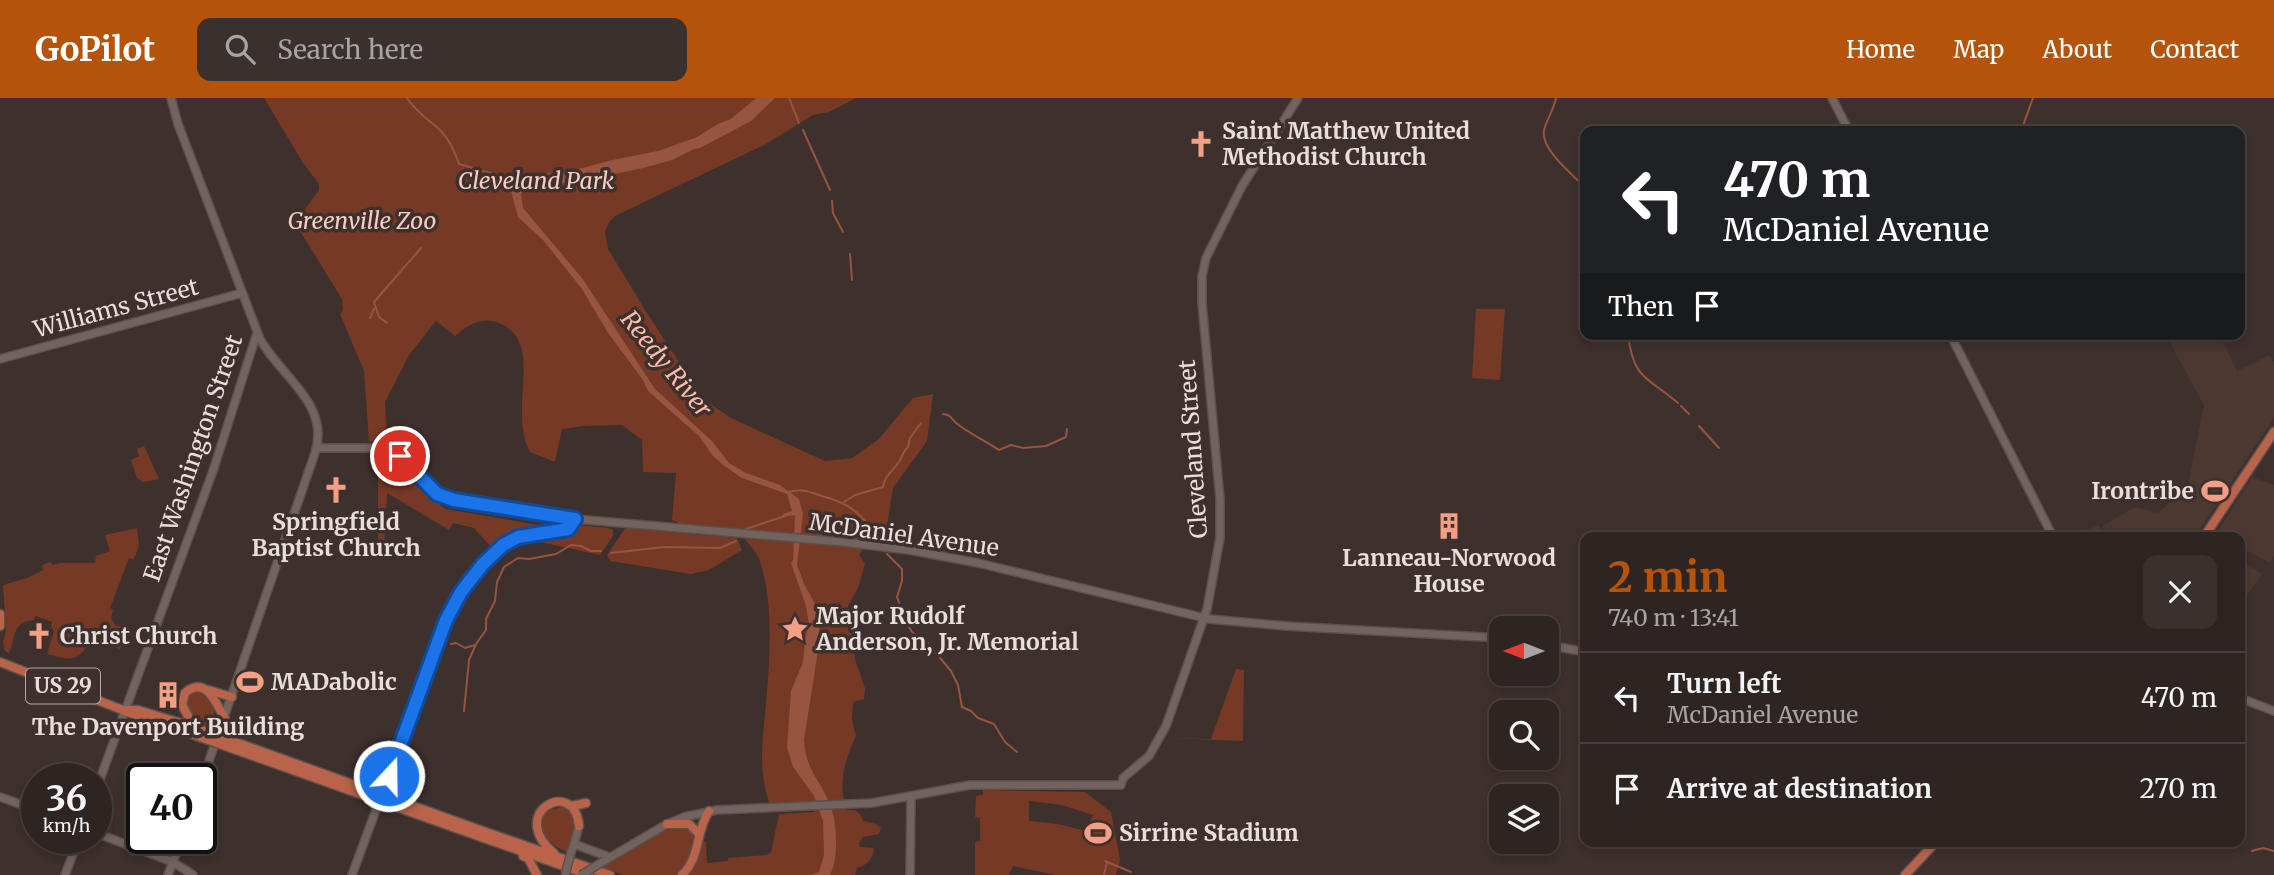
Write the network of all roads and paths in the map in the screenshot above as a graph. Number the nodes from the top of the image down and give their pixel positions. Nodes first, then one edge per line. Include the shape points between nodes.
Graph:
1 (171, 98) edge
2 (1298, 98) edge
3 (1832, 98) edge
4 (1846, 126) edge
5 (242, 293) junction
6 (257, 332) junction
7 (1953, 340) edge
8 (0, 359) edge
9 (2274, 432) edge
10 (317, 448) junction
11 (575, 519) junction
12 (2050, 532) edge
13 (2207, 532) edge
14 (0, 614) edge
15 (1205, 618) junction
16 (0, 626) edge
17 (1489, 637) edge
18 (1559, 647) edge
19 (1580, 651) edge
20 (0, 662) edge
21 (205, 689) junction
22 (232, 697) junction
23 (2245, 700) edge
24 (126, 710) junction
25 (2274, 711) edge
26 (225, 719) junction
27 (199, 732) junction
28 (106, 763) edge
29 (209, 763) edge
30 (911, 796) junction
31 (0, 797) edge
32 (586, 803) dead end
33 (21, 804) edge
34 (572, 806) junction
35 (709, 811) junction
36 (667, 824) junction
37 (579, 826) joint
38 (479, 833) junction
39 (698, 834) junction
40 (112, 839) edge
41 (498, 844) junction
42 (573, 847) junction
43 (1931, 847) edge
44 (73, 854) edge
45 (176, 854) edge
46 (559, 857) junction
47 (606, 859) junction
48 (173, 862) junction
49 (65, 875) edge
50 (168, 875) edge
51 (193, 875) edge
52 (352, 875) edge
53 (537, 875) edge
54 (565, 875) edge
55 (581, 875) edge
56 (589, 875) edge
57 (610, 875) edge
58 (682, 875) edge
59 (910, 875) edge
60 (1905, 875) edge

1 - 5 street, East Washington Street
2 - 15 street, Cleveland Street via 1242,186 1212,243 1202,276 1220,499 1219,548
3 - 4 street
5 - 6 street, East Washington Street
5 - 8 street, Williams Street
6 - 10 street via 312,408
6 - 24 street, East Washington Street via 213,471
7 - 12 street
9 - 13 main road
10 - 11 street, McDaniel Avenue via 395,448 442,496
10 - 22 street
11 - 15 street, McDaniel Avenue via 909,550
11 - 52 street via 568,529 518,537 503,545 453,604
14 - 16 main road
15 - 17 street, McDaniel Avenue
15 - 30 street, Cleveland Street via 1160,738 1121,785 970,785
18 - 19 street
20 - 24 main road, US 29
21 - 22 main road
21 - 26 main road
21 - 27 main road via 194,687 183,696 184,710
22 - 26 street
23 - 25 street
24 - 27 main road, US 29
24 - 28 street, East Washington Street
26 - 29 street
27 - 38 main road, US 29, bridge
30 - 35 street, Cleveland Street via 872,803
30 - 59 street
31 - 33 street
32 - 34 main road
34 - 37 main road
34 - 46 main road via 554,802 537,816 540,836
35 - 36 street, Cleveland Street
35 - 39 main road
36 - 39 main road via 689,824
36 - 47 street, Cleveland Street
37 - 42 street
38 - 41 main road, US 29
38 - 46 main road, US 29
39 - 58 main road via 693,861
40 - 48 street
41 - 53 main road via 528,858
41 - 56 main road, US 29
42 - 47 street
42 - 54 street, bridge
43 - 60 main road
44 - 49 street
45 - 48 street
46 - 57 main road, US 29
47 - 55 street, Cleveland Street, bridge
48 - 50 street
48 - 51 street

